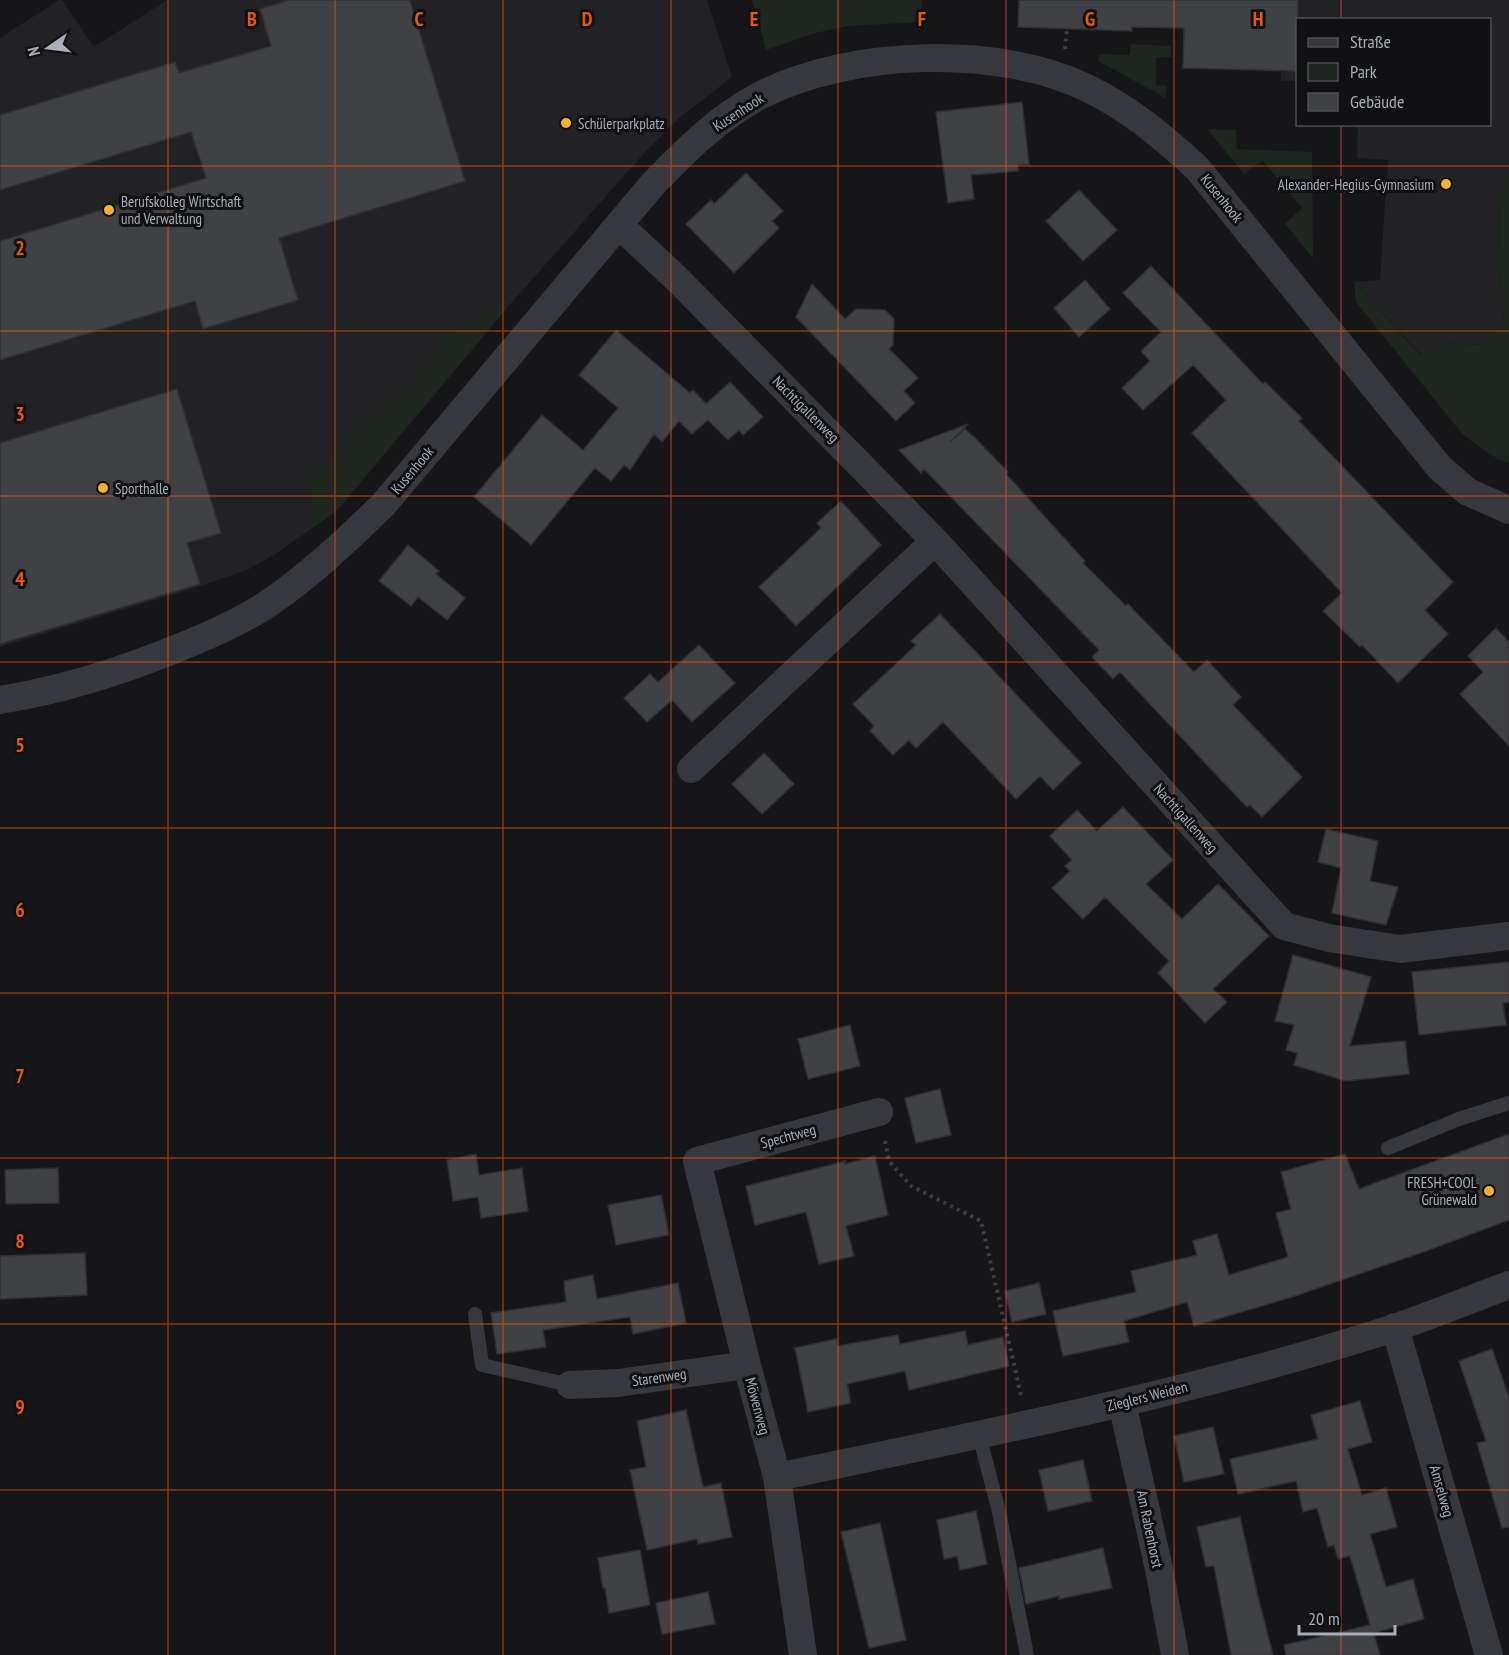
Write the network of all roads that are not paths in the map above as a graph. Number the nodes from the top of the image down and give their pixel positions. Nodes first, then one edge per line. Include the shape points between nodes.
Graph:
1 (619, 225) junction
2 (1509, 510) edge
3 (935, 541) junction
4 (0, 700) edge
5 (691, 770) dead end
6 (1509, 936) edge
7 (1509, 1103) edge
8 (879, 1112) road end
9 (1388, 1148) dead end
10 (698, 1161) joint
11 (1509, 1285) edge
12 (475, 1314) dead end
13 (1395, 1327) junction
14 (747, 1365) junction
15 (570, 1385) joint
16 (1122, 1403) junction
17 (980, 1435) junction
18 (777, 1477) junction
19 (803, 1655) edge
20 (1027, 1655) edge
21 (1175, 1655) edge
22 (1489, 1655) edge

1 - 2 street, Kusenhook via 689,147 760,95 795,80 888,60 965,59 1030,67 1086,87 1120,105 1169,142 1197,168 1440,468 1468,492
1 - 3 street, Nachtigallenweg
1 - 4 street, Kusenhook via 382,505 306,575 268,604 223,630 179,648 89,680
3 - 5 street
3 - 6 street, Nachtigallenweg via 1284,926 1329,938 1400,949
7 - 9 lane
8 - 10 street, Spechtweg
10 - 14 street, Möwenweg
11 - 13 street, Zieglers Weiden
12 - 15 lane via 482,1365
13 - 16 street, Zieglers Weiden via 1268,1366
13 - 22 street, Amselweg
14 - 15 street, Starenweg via 618,1383
14 - 18 street, Möwenweg
16 - 17 street, Zieglers Weiden
16 - 21 street, Am Rabenhorst
17 - 18 street, Zieglers Weiden
17 - 20 lane
18 - 19 street, Möwenweg

